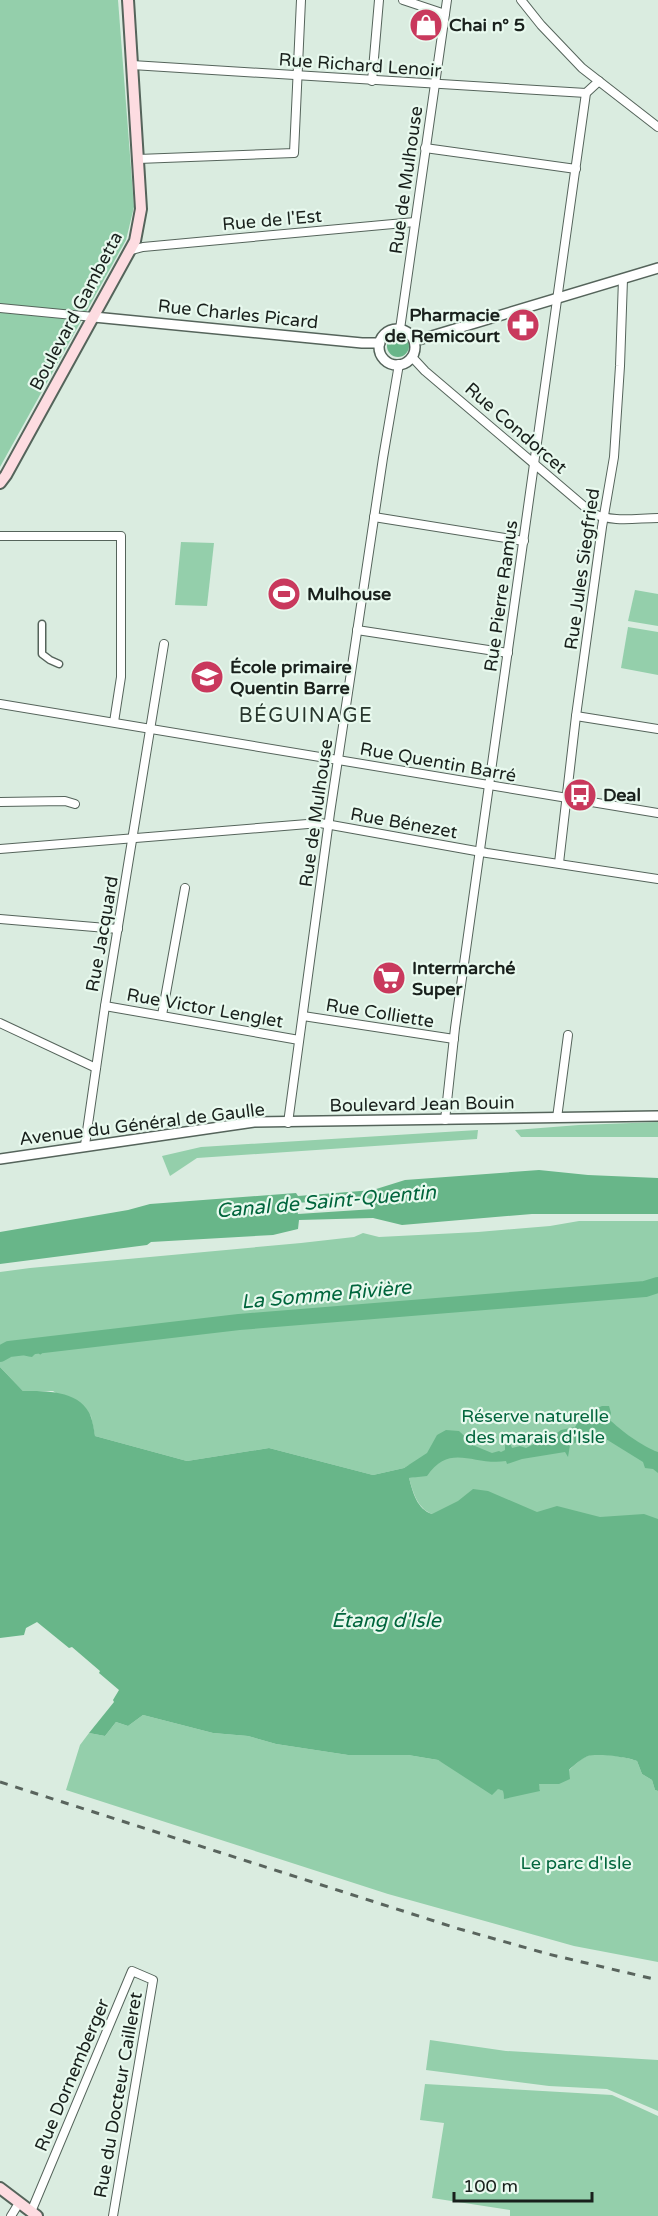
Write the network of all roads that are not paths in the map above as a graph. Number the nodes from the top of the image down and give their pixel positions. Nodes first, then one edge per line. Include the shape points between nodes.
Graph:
1 (128, 0) edge
2 (301, 0) edge
3 (379, 0) edge
4 (403, 0) edge
5 (447, 0) edge
6 (521, 0) edge
7 (445, 14) junction
8 (132, 65) junction
9 (297, 76) junction
10 (372, 81) junction
11 (599, 81) junction
12 (434, 84) junction
13 (586, 93) junction
14 (658, 126) edge
15 (425, 148) junction
16 (138, 159) junction
17 (576, 169) junction
18 (415, 222) junction
19 (132, 250) junction
20 (658, 268) edge
21 (622, 279) junction
22 (558, 298) junction
23 (0, 308) edge
24 (94, 317) junction
25 (400, 329) junction
26 (415, 341) junction
27 (380, 343) junction
28 (412, 357) junction
29 (399, 364) junction
30 (534, 464) junction
31 (0, 483) edge
32 (374, 517) junction
33 (603, 518) junction
34 (658, 518) edge
35 (0, 536) edge
36 (524, 541) junction
37 (42, 624) dead end
38 (357, 630) junction
39 (164, 644) dead end
40 (508, 653) junction
41 (59, 664) dead end
42 (0, 704) edge
43 (576, 716) junction
44 (114, 722) junction
45 (152, 729) junction
46 (658, 729) edge
47 (339, 761) junction
48 (489, 786) junction
49 (566, 800) junction
50 (0, 802) edge
51 (75, 804) dead end
52 (658, 813) edge
53 (328, 825) junction
54 (133, 839) junction
55 (0, 849) edge
56 (480, 852) junction
57 (559, 863) junction
58 (658, 879) edge
59 (185, 888) dead end
60 (0, 919) edge
61 (118, 929) junction
62 (105, 1006) junction
63 (162, 1015) junction
64 (303, 1016) junction
65 (0, 1023) edge
66 (568, 1035) dead end
67 (454, 1039) junction
68 (299, 1040) junction
69 (96, 1068) junction
70 (658, 1116) edge
71 (557, 1118) junction
72 (446, 1120) junction
73 (288, 1123) junction
74 (86, 1145) junction
75 (0, 1159) edge
76 (153, 1980) joint
77 (0, 2188) edge
78 (19, 2203) junction
79 (34, 2214) edge
80 (11, 2216) edge
81 (113, 2216) edge

1 - 8 main road, Boulevard Gambetta
2 - 9 street
3 - 10 street
4 - 7 street
5 - 7 street, Rue de Mulhouse
6 - 11 street via 582,68
7 - 12 street, Rue de Mulhouse
8 - 9 street, Rue Richard Lenoir
8 - 16 main road, Boulevard Gambetta
9 - 10 street, Rue Richard Lenoir
9 - 16 street via 294,153
10 - 12 street, Rue Richard Lenoir
11 - 13 street
11 - 14 street
12 - 13 street, Rue Richard Lenoir
12 - 15 street, Rue de Mulhouse
13 - 17 street, Rue Pierre Ramus
15 - 17 street
15 - 18 street, Rue de Mulhouse
16 - 19 main road, Boulevard Gambetta via 141,209
17 - 22 street, Rue Pierre Ramus
18 - 19 street, Rue de l'Est
18 - 25 street, Rue de Mulhouse
19 - 24 main road, Boulevard Gambetta
20 - 21 street
21 - 22 street
21 - 33 street, Rue Jules Siegfried via 614,457
22 - 26 street
22 - 30 street, Rue Pierre Ramus
23 - 24 street
24 - 27 street, Rue Charles Picard
24 - 31 main road, Boulevard Gambetta
25 - 26 street
25 - 27 street via 389,330
26 - 28 street
27 - 29 street via 384,358
28 - 29 street
28 - 30 street, Rue Condorcet
29 - 32 street, Rue de Mulhouse
30 - 33 street, Rue Condorcet
30 - 36 street, Rue Pierre Ramus
32 - 36 street
32 - 38 street, Rue de Mulhouse
33 - 34 street
33 - 43 street, Rue Jules Siegfried
35 - 44 street via 122,536 121,677
36 - 40 street, Rue Pierre Ramus
37 - 41 street via 42,654
38 - 40 street
38 - 47 street, Rue de Mulhouse
39 - 45 street, Rue Jacquard
40 - 48 street, Rue Pierre Ramus
42 - 44 street, Rue Quentin Barré
43 - 46 street
43 - 49 street, Rue Jules Siegfried
44 - 45 street, Rue Quentin Barré
45 - 47 street, Rue Quentin Barré
45 - 54 street, Rue Jacquard
47 - 48 street, Rue Quentin Barré
47 - 53 street, Rue de Mulhouse
48 - 49 street, Rue Quentin Barré
48 - 56 street, Rue Pierre Ramus
49 - 52 street, Rue Quentin Barré
49 - 57 street, Rue Jules Siegfried
50 - 51 street
53 - 54 street, Rue Bénezet
53 - 56 street, Rue Bénezet
53 - 64 street, Rue de Mulhouse
54 - 55 street, Rue Bénezet
54 - 61 street, Rue Jacquard
56 - 57 street, Rue Bénezet
56 - 67 street, Rue Pierre Ramus
57 - 58 street, Rue Bénezet
59 - 63 street
60 - 61 street
61 - 62 street, Rue Jacquard
62 - 63 street, Rue Victor Lenglet
62 - 69 street, Rue Jacquard
63 - 68 street, Rue Victor Lenglet
64 - 67 street, Rue Colliette
64 - 68 street, Rue de Mulhouse
65 - 69 street
66 - 71 street
67 - 72 street, Rue Pierre Ramus
68 - 73 street, Rue de Mulhouse
69 - 74 street, Rue Jacquard
70 - 71 street, Boulevard Jean Bouin
71 - 72 street, Boulevard Jean Bouin
72 - 73 street, Boulevard Jean Bouin
73 - 74 street, Avenue du Général de Gaulle via 254,1122
74 - 75 street, Avenue du Général de Gaulle
76 - 79 street, Rue Dornemberger via 132,1971
76 - 81 street, Rue du Docteur Cailleret
77 - 78 main road
78 - 79 main road
78 - 80 street

